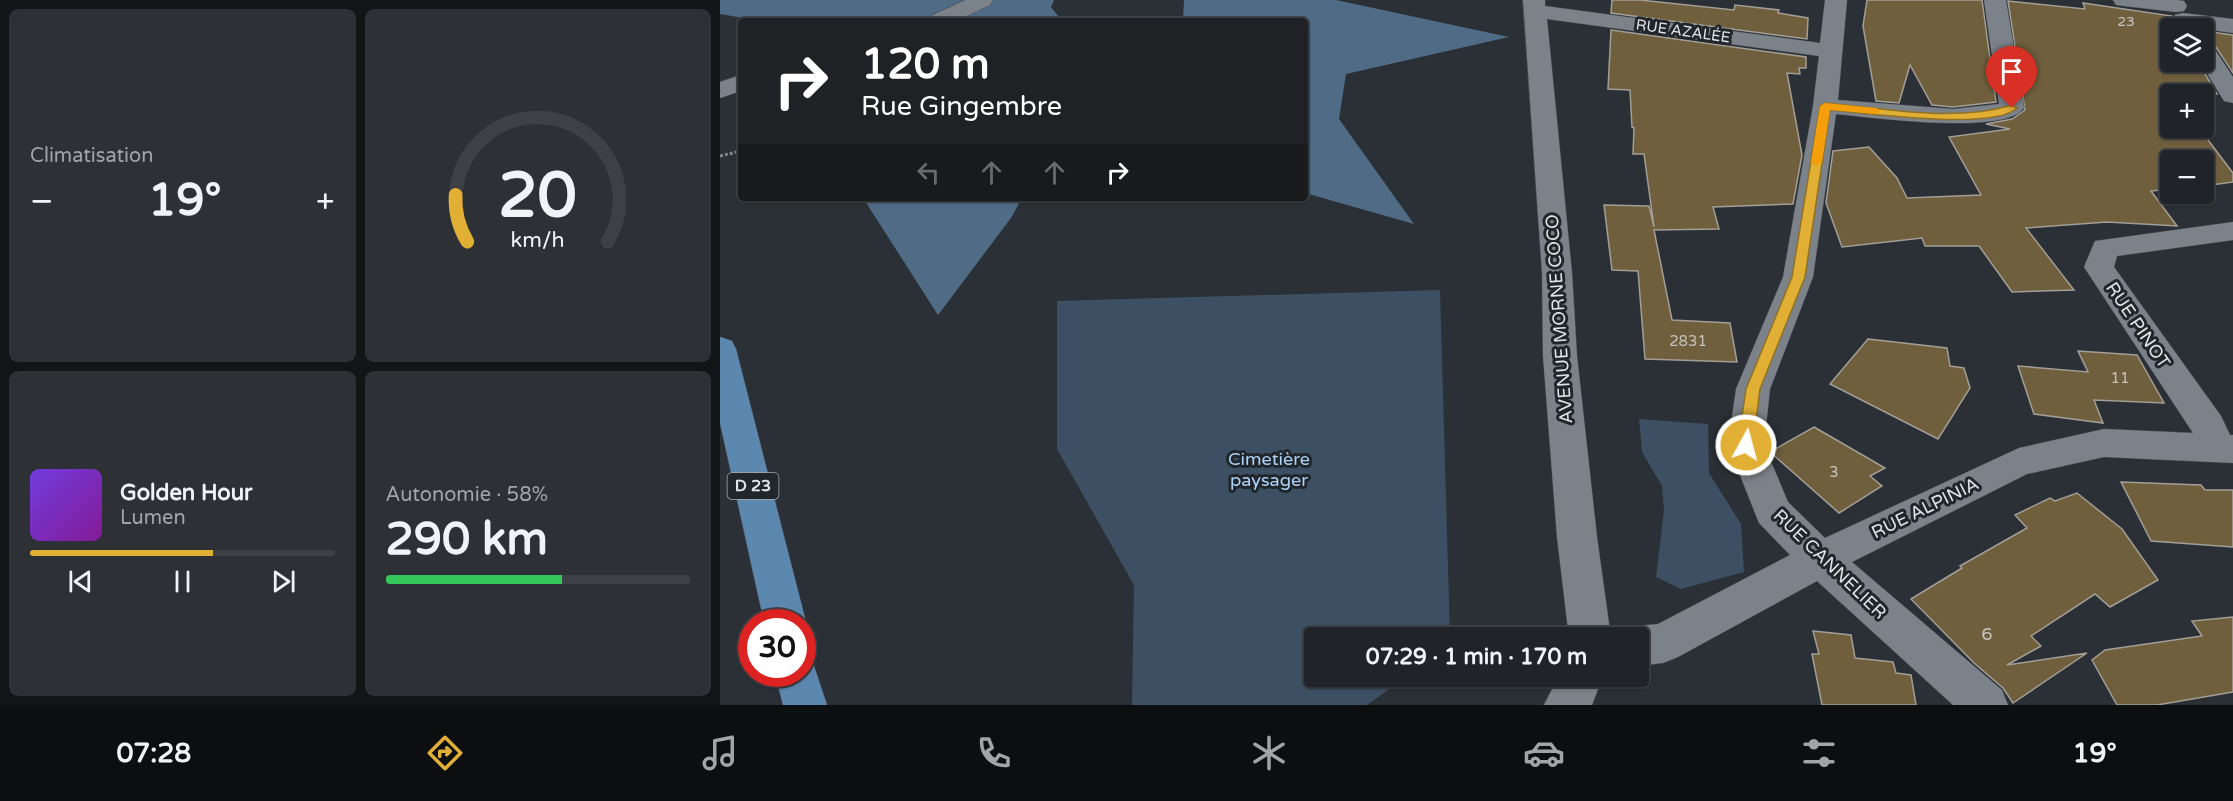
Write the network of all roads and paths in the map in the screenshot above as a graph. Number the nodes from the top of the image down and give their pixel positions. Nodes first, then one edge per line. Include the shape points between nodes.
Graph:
1 (982, 0) edge
2 (1836, 0) edge
3 (1995, 0) edge
4 (2124, 0) edge
5 (1534, 6) edge
6 (2180, 14) edge
7 (945, 18) edge
8 (2233, 26) edge
9 (1831, 51) junction
10 (2214, 66) edge
11 (738, 83) edge
12 (720, 91) edge
13 (2233, 96) edge
14 (1825, 106) junction
15 (738, 152) edge
16 (720, 156) edge
17 (2233, 231) edge
18 (720, 350) edge
19 (2226, 448) edge
20 (1820, 559) junction
21 (782, 609) edge
22 (1589, 627) edge
23 (1649, 645) edge
24 (800, 687) edge
25 (1577, 687) edge
26 (805, 705) edge
27 (1566, 705) edge
28 (1986, 705) edge

1 - 7 street
2 - 9 street, RUE CANNELIER
3 - 14 street via 2012,108 1953,117
4 - 6 street
5 - 9 street, RUE AZALÉE
5 - 22 street, AVENUE MORNE COCO via 1557,273 1560,356
6 - 8 street
9 - 14 street, RUE CANNELIER
10 - 13 street
11 - 12 street
14 - 20 street, RUE CANNELIER via 1798,277 1753,389 1746,445 1773,512
15 - 16 path
17 - 19 street, RUE PINOT via 2105,248 2099,267
18 - 21 main road, D 23
19 - 20 street, RUE ALPINIA via 2104,444 2019,462
20 - 23 street, RUE ALPINIA via 1663,643
20 - 28 street, RUE CANNELIER
24 - 26 main road
25 - 27 street

